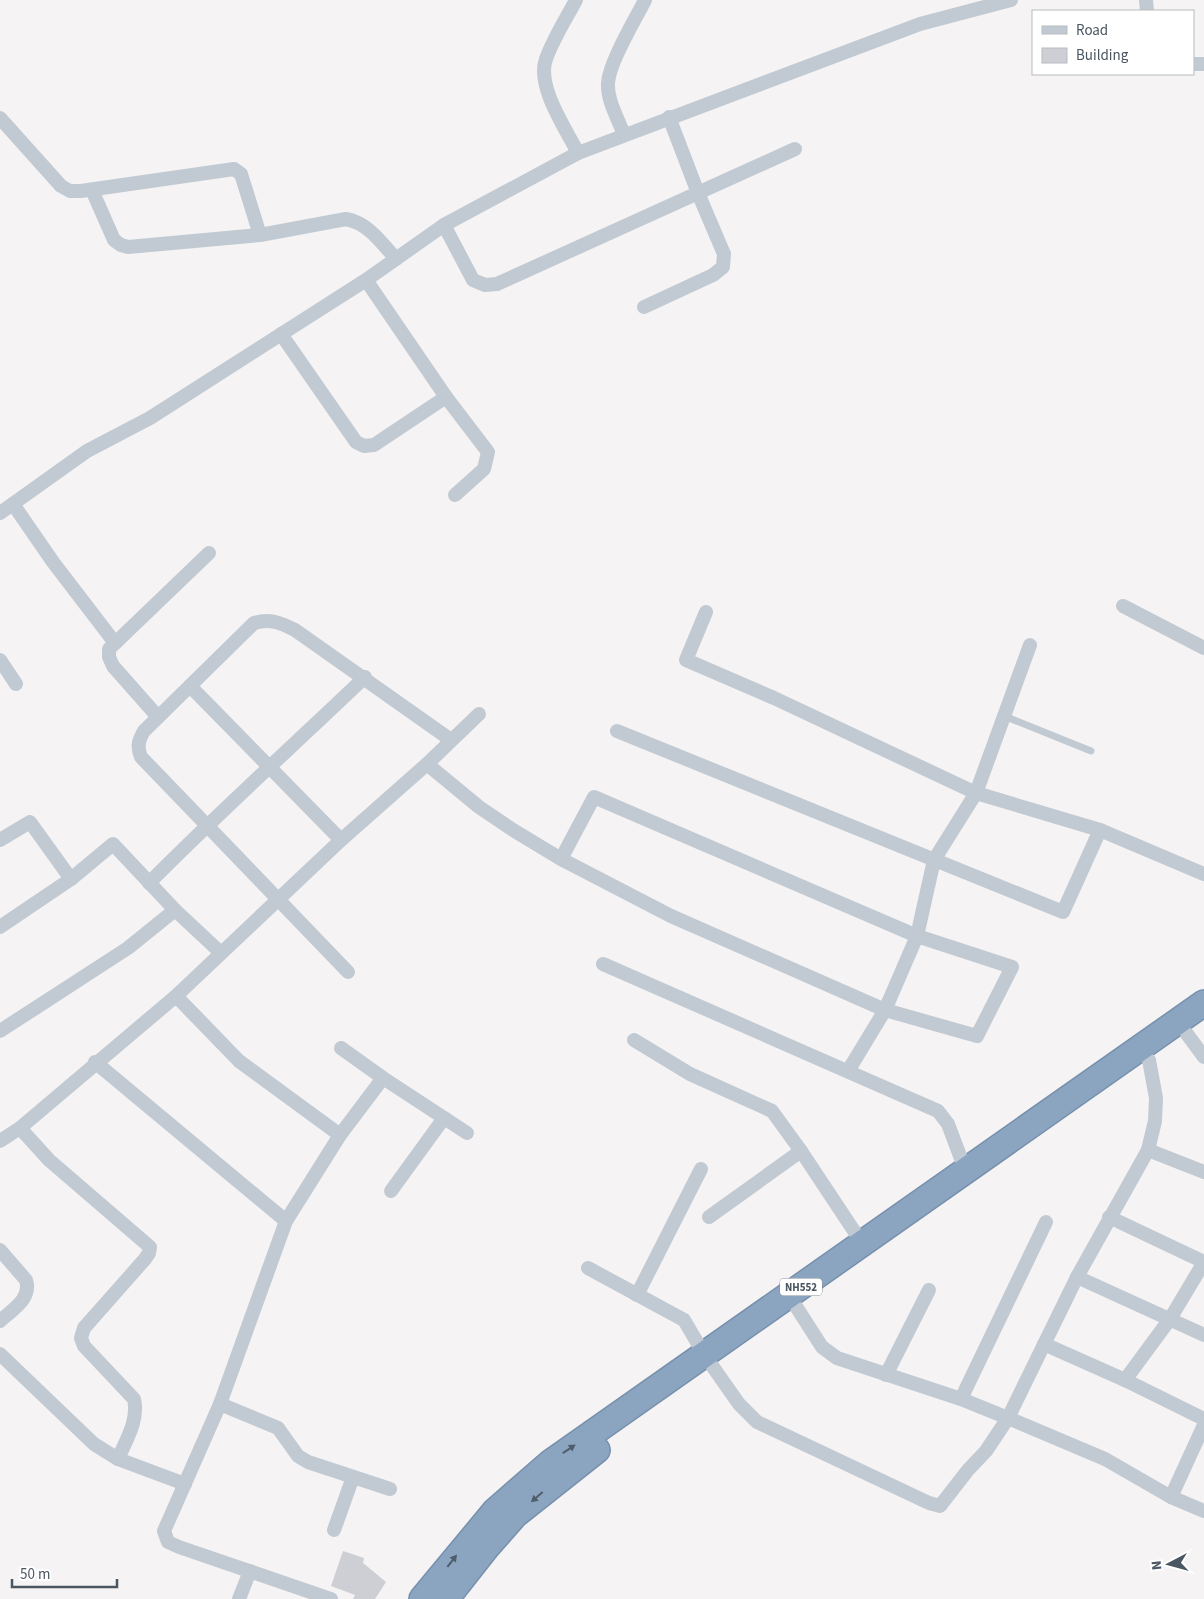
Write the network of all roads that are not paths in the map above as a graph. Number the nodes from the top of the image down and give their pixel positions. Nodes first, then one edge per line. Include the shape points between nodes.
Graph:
1 (576, 0) edge
2 (645, 0) edge
3 (1011, 0) edge
4 (669, 117) junction
5 (0, 118) edge
6 (624, 135) junction
7 (795, 149) dead end
8 (578, 153) junction
9 (92, 190) junction
10 (698, 193) junction
11 (444, 225) junction
12 (260, 235) junction
13 (396, 259) junction
14 (366, 280) junction
15 (644, 307) dead end
16 (281, 334) junction
17 (446, 397) junction
18 (455, 495) dead end
19 (13, 504) junction
20 (0, 513) edge
21 (209, 553) dead end
22 (1123, 606) dead end
23 (706, 612) dead end
24 (115, 643) junction
25 (1030, 645) dead end
26 (1204, 648) edge
27 (0, 660) edge
28 (365, 677) junction
29 (16, 684) dead end
30 (190, 686) junction
31 (480, 714) dead end
32 (1004, 716) junction
33 (158, 717) junction
34 (617, 731) dead end
35 (451, 740) junction
36 (1091, 751) dead end
37 (427, 764) junction
38 (271, 768) junction
39 (976, 793) junction
40 (206, 826) junction
41 (1100, 830) junction
42 (0, 840) edge
43 (341, 840) junction
44 (561, 859) junction
45 (934, 860) junction
46 (1204, 874) edge
47 (71, 879) junction
48 (150, 883) junction
49 (277, 900) junction
50 (175, 910) junction
51 (0, 927) edge
52 (917, 936) junction
53 (221, 953) junction
54 (603, 964) dead end
55 (348, 972) dead end
56 (176, 996) junction
57 (1204, 1003) edge
58 (885, 1010) junction
59 (1195, 1028) edge
60 (0, 1031) edge
61 (634, 1040) dead end
62 (341, 1048) dead end
63 (1204, 1057) edge
64 (1150, 1060) junction
65 (95, 1062) junction
66 (848, 1072) junction
67 (382, 1078) junction
68 (444, 1118) junction
69 (20, 1128) junction
70 (467, 1133) dead end
71 (340, 1135) junction
72 (0, 1141) edge
73 (1148, 1150) junction
74 (801, 1151) junction
75 (702, 1170) dead end
76 (966, 1172) junction
77 (1204, 1172) edge
78 (391, 1191) dead end
79 (709, 1217) dead end
80 (1110, 1217) junction
81 (286, 1221) junction
82 (1046, 1222) dead end
83 (862, 1243) junction
84 (0, 1250) edge
85 (588, 1268) dead end
86 (1077, 1277) junction
87 (929, 1290) dead end
88 (637, 1295) junction
89 (797, 1308) junction
90 (1170, 1319) junction
91 (0, 1321) edge
92 (1204, 1335) edge
93 (1044, 1344) junction
94 (0, 1354) edge
95 (708, 1361) junction
96 (886, 1374) junction
97 (1125, 1380) junction
98 (961, 1399) junction
99 (220, 1404) junction
100 (1008, 1418) junction
101 (1204, 1419) edge
102 (1204, 1425) edge
103 (118, 1459) junction
104 (353, 1477) junction
105 (185, 1484) junction
106 (390, 1489) dead end
107 (1171, 1497) junction
108 (1204, 1511) edge
109 (334, 1530) dead end
110 (250, 1571) junction
111 (239, 1599) edge
112 (331, 1599) edge
113 (422, 1599) edge
114 (446, 1599) edge

1 - 8 street via 545,60 543,76
2 - 6 street via 608,82 610,100
3 - 4 street via 920,24
4 - 6 street
4 - 10 street
5 - 9 street via 61,186 70,191
6 - 8 street
7 - 10 street
8 - 11 street
9 - 12 street via 114,240 128,247
9 - 12 street via 234,169 241,174
10 - 11 street via 497,284 485,285 474,280
10 - 15 street via 724,254 723,268 713,276
11 - 13 street
12 - 13 street via 329,221 358,221
13 - 14 street
14 - 16 street
14 - 17 street
16 - 17 street via 356,442 364,446 374,445
16 - 19 street via 150,418 87,450
17 - 18 street via 488,452 484,469
19 - 20 street
19 - 24 street
21 - 24 street
22 - 26 street
23 - 39 street via 686,660
24 - 33 street via 109,649 113,666
25 - 32 street
27 - 29 street
28 - 30 street via 295,630 264,620 254,623
28 - 35 street
28 - 38 street
30 - 33 street
30 - 38 street
31 - 35 street
32 - 36 lane
32 - 39 street
33 - 40 street via 140,739 137,748 141,758
34 - 45 street
35 - 37 street
37 - 43 street
37 - 44 street via 479,807
38 - 40 street
38 - 43 street
39 - 41 street
39 - 45 street
40 - 48 street
40 - 49 street
41 - 45 street via 1063,912
41 - 46 street
42 - 47 street via 30,822
43 - 49 street
44 - 52 street via 594,797
44 - 58 street via 671,916
45 - 52 street
47 - 48 street via 112,844
47 - 51 street
48 - 50 street
49 - 53 street
49 - 55 street
50 - 53 street
50 - 60 street via 128,948
52 - 58 street
52 - 58 street via 1012,967 977,1036
53 - 56 street
54 - 66 street
56 - 65 street
56 - 71 street via 240,1061
57 - 76 highway, NH552
58 - 66 street
59 - 63 street
59 - 64 highway, NH552
61 - 74 street via 690,1074 772,1111
62 - 67 street
64 - 73 street via 1156,1098
64 - 89 highway, NH552
65 - 69 street
65 - 81 street
66 - 76 street via 938,1111 948,1124
67 - 68 street
67 - 71 street
68 - 70 street
68 - 78 street
69 - 72 street
69 - 103 street via 49,1160 150,1247 145,1259 84,1328 81,1338 84,1346 134,1399 135,1419
71 - 81 street
73 - 77 street
73 - 80 street
74 - 79 street
74 - 83 street
75 - 88 street
76 - 83 highway, NH552
80 - 86 street
80 - 90 street via 1204,1262
81 - 99 street
82 - 98 street
83 - 95 highway, NH552
84 - 91 street via 26,1280 28,1287 27,1295 19,1305
85 - 88 street
86 - 90 street
86 - 93 street
87 - 96 street
88 - 95 street via 684,1320
89 - 95 highway, NH552
89 - 96 street via 822,1347 837,1358
90 - 92 street
90 - 97 street
93 - 97 street
93 - 100 street
94 - 103 street via 94,1444
95 - 100 street via 739,1404 758,1422 940,1506 986,1451
113 -> 95 highway, NH552 via 495,1511 522,1486 550,1463
95 -> 114 highway, NH552 via 522,1509
96 - 98 street
97 - 101 street
98 - 100 street
99 - 104 street via 278,1428 298,1456
99 - 105 street
100 - 107 street via 1106,1460
102 - 107 street
103 - 105 street
104 - 106 street
104 - 109 street
105 - 110 street via 164,1531 168,1542
107 - 108 street
110 - 111 street
110 - 112 street

